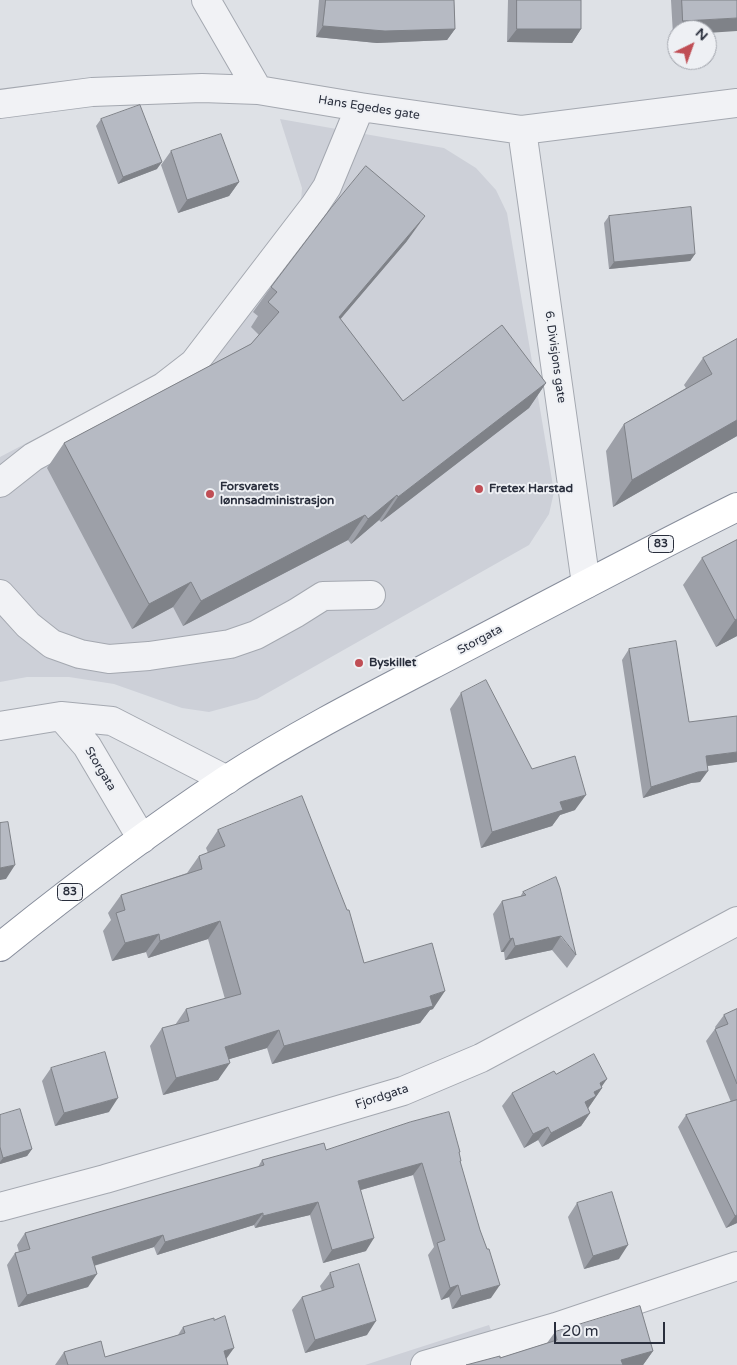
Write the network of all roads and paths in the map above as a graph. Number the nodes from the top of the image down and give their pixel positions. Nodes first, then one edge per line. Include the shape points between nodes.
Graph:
1 (206, 0) edge
2 (258, 90) junction
3 (737, 103) edge
4 (0, 104) edge
5 (360, 107) junction
6 (522, 130) junction
7 (0, 483) edge
8 (737, 506) edge
9 (586, 584) junction
10 (0, 594) edge
11 (372, 595) dead end
12 (61, 716) junction
13 (0, 726) edge
14 (227, 780) junction
15 (142, 839) junction
16 (737, 921) edge
17 (0, 947) edge
18 (0, 1207) edge
19 (737, 1266) edge
20 (425, 1365) edge

1 - 2 street
2 - 4 street, Hans Egedes gate via 202,88 92,92
2 - 5 street, Hans Egedes gate
3 - 6 street, Hans Egedes gate
5 - 6 street, Hans Egedes gate
5 - 7 street via 327,187 194,364 164,387 33,457
6 - 9 street, 6. Divisjons gate
8 - 9 highway, Storgata / 83
9 - 14 highway, Storgata / 83 via 292,740
10 - 11 street via 28,625 52,644 109,660 230,644 256,635 323,596
12 - 13 street
12 - 14 street via 112,721
12 - 15 street, Storgata via 87,746
14 - 15 highway, Storgata / 83
15 - 17 highway, 83
16 - 18 street, Fjordgata via 482,1058 403,1091
19 - 20 street via 556,1327

